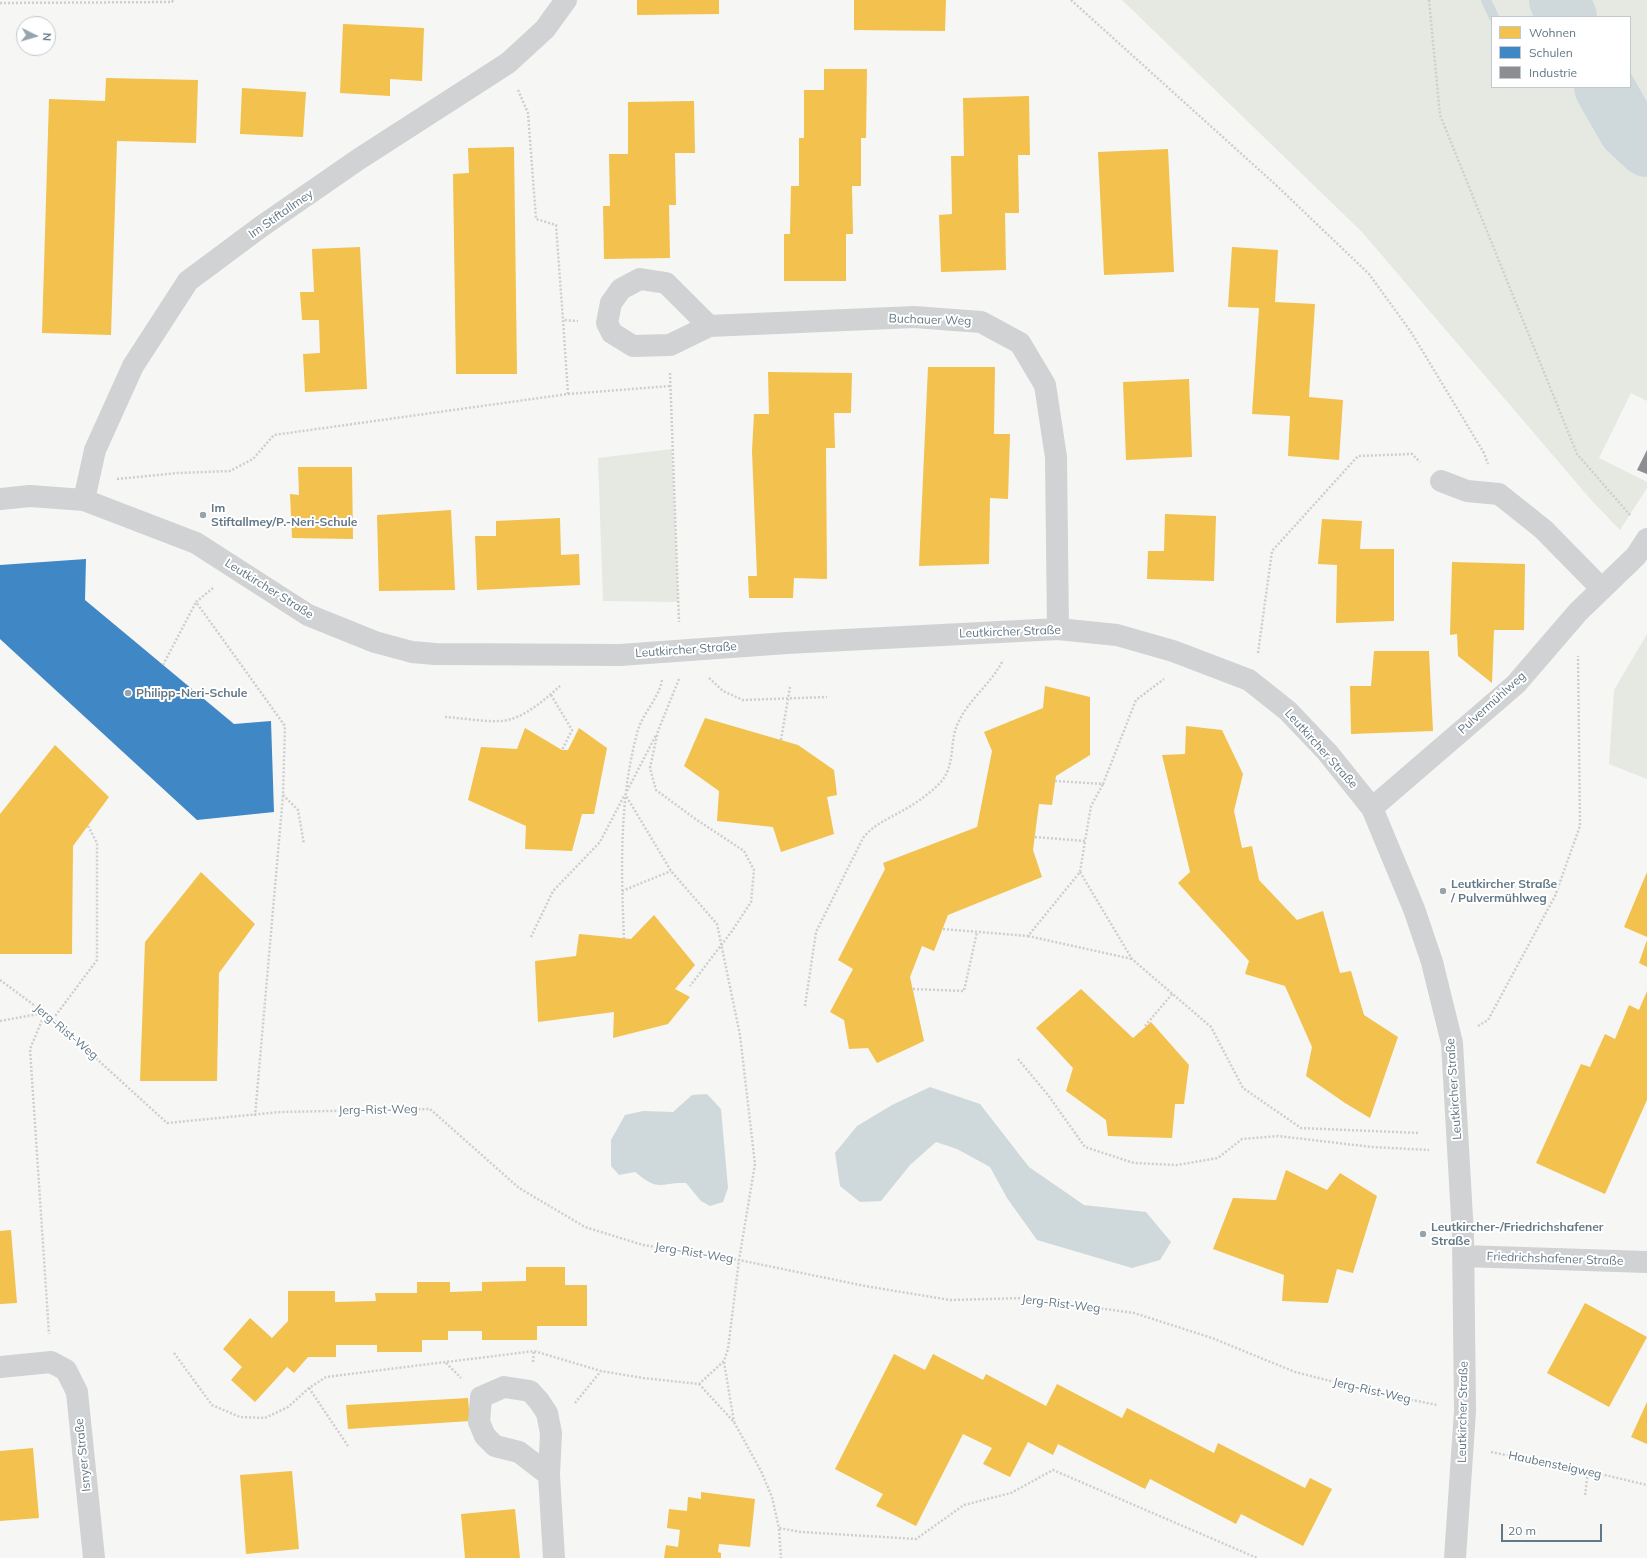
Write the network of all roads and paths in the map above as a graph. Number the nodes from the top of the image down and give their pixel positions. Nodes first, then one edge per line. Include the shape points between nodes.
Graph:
1 (173, 0) edge
2 (566, 0) edge
3 (1071, 0) edge
4 (1429, 0) edge
5 (82, 1) edge
6 (0, 3) edge
7 (508, 63) junction
8 (563, 320) junction
9 (607, 323) junction
10 (709, 326) junction
11 (670, 386) dead end
12 (568, 394) junction
13 (670, 401) dead end
14 (1441, 481) joint
15 (86, 491) junction
16 (1499, 494) junction
17 (0, 499) edge
18 (1632, 518) dead end
19 (1647, 539) edge
20 (237, 569) junction
21 (1601, 588) junction
22 (196, 602) junction
23 (1578, 612) junction
24 (1058, 629) junction
25 (671, 651) junction
26 (579, 656) junction
27 (163, 665) dead end
28 (998, 672) dead end
29 (1168, 676) dead end
30 (1249, 680) junction
31 (790, 687) dead end
32 (551, 695) junction
33 (827, 697) dead end
34 (788, 698) junction
35 (445, 717) dead end
36 (658, 731) junction
37 (781, 740) dead end
38 (562, 750) dead end
39 (1055, 781) dead end
40 (1103, 784) junction
41 (625, 794) junction
42 (283, 795) junction
43 (1372, 808) junction
44 (88, 826) dead end
45 (1035, 837) dead end
46 (1085, 841) junction
47 (304, 844) dead end
48 (671, 871) junction
49 (1080, 872) junction
50 (622, 891) junction
51 (943, 928) dead end
52 (977, 932) junction
53 (1028, 936) junction
54 (531, 937) dead end
55 (624, 939) dead end
56 (721, 944) junction
57 (1132, 959) junction
58 (0, 980) edge
59 (690, 986) dead end
60 (913, 989) dead end
61 (1172, 994) junction
62 (805, 1006) dead end
63 (45, 1013) junction
64 (53, 1019) junction
65 (0, 1021) edge
66 (1145, 1026) dead end
67 (1452, 1043) junction
68 (1018, 1059) dead end
69 (255, 1116) junction
70 (1419, 1133) dead end
71 (1458, 1151) junction
72 (1463, 1256) junction
73 (739, 1260) junction
74 (1647, 1262) edge
75 (174, 1353) dead end
76 (724, 1361) junction
77 (51, 1362) junction
78 (0, 1367) edge
79 (601, 1371) junction
80 (699, 1384) junction
81 (309, 1388) junction
82 (1465, 1411) junction
83 (734, 1422) junction
84 (551, 1433) junction
85 (348, 1446) dead end
86 (1463, 1446) junction
87 (1588, 1471) junction
88 (549, 1475) junction
89 (1647, 1486) edge
90 (1585, 1495) dead end
91 (779, 1528) junction
92 (94, 1558) edge
93 (554, 1558) edge
94 (781, 1558) edge
95 (1257, 1558) edge
96 (1455, 1558) edge

1 - 5 path
2 - 7 street, Im Stiftallmey via 545,29
3 - 16 path via 1271,181 1368,274 1411,332 1484,453
4 - 18 path via 1440,115 1577,454
5 - 6 path
7 - 8 path via 528,113 536,219 556,225
7 - 15 street, Im Stiftallmey via 359,159 188,281 133,366 95,450
8 - 9 path
8 - 12 path
9 - 10 street, Buchauer Weg via 612,333 634,346 670,345
9 - 10 street via 611,303 621,290 640,279 666,283
10 - 24 street, Buchauer Weg via 914,317 981,322 1020,343 1045,385 1056,457
11 - 12 path
12 - 15 path via 274,436 253,459 230,471 178,472
13 - 25 path
14 - 16 street via 1468,491
14 - 30 path via 1412,454 1358,456 1272,551 1259,648
15 - 17 street, Leutkircher Straße
15 - 20 street, Leutkircher Straße via 196,543
16 - 21 street via 1543,529
19 - 21 street, Pulvermühlweg via 1636,556
20 - 22 path
20 - 26 street, Leutkircher Straße via 308,615 382,644 412,652
21 - 23 street, Pulvermühlweg
22 - 27 path
22 - 42 path via 286,726
23 - 43 street, Pulvermühlweg via 1516,684
23 - 67 path via 1580,826 1555,896 1488,1020
24 - 25 street, Leutkircher Straße
24 - 30 street, Leutkircher Straße via 1117,635 1173,651
25 - 26 street, Leutkircher Straße
25 - 34 path via 724,691 743,700
25 - 36 path via 680,675
25 - 41 path via 662,682 639,729
26 - 32 path via 564,681
28 - 62 path via 975,697 958,722 946,776 904,810 869,830 863,838 816,932
29 - 40 path via 1136,700
30 - 43 street, Leutkircher Straße via 1288,711 1327,752
31 - 34 path
32 - 35 path via 530,710 502,721
32 - 38 path via 572,730
33 - 34 path
34 - 37 path
36 - 41 path
36 - 56 path via 650,768 656,790 744,851 754,870 750,902
39 - 40 path
40 - 46 path via 1091,806
41 - 48 path
41 - 50 path
41 - 54 path via 600,842 553,891
42 - 47 path via 298,810
42 - 69 path
43 - 67 street, Leutkircher Straße via 1414,909 1432,962
44 - 64 path via 97,843 96,960
45 - 46 path
46 - 49 path
48 - 50 path
48 - 56 path via 717,924
49 - 53 path
49 - 57 path
50 - 55 path
51 - 52 path
52 - 53 path
52 - 60 path via 964,991
53 - 57 path
56 - 59 path
56 - 73 path via 740,1035 755,1164
57 - 61 path
58 - 63 path, Jerg-Rist-Weg
61 - 66 path
61 - 70 path via 1211,1027 1243,1088 1301,1128
63 - 64 path, Jerg-Rist-Weg
63 - 65 path
63 - 77 path via 30,1049
64 - 69 path, Jerg-Rist-Weg via 166,1123
67 - 71 street, Leutkircher Straße
68 - 71 path via 1085,1146 1134,1162 1177,1165 1218,1158 1242,1139 1278,1136 1372,1147
69 - 73 path, Jerg-Rist-Weg via 280,1112 430,1108 519,1188 585,1227 643,1245
71 - 72 street, Leutkircher Straße
72 - 74 street, Friedrichshafener Straße
72 - 82 street, Leutkircher Straße
73 - 76 path via 728,1349
73 - 82 path, Jerg-Rist-Weg via 865,1286 950,1300 1026,1298 1134,1313 1212,1338 1296,1372 1378,1393
75 - 81 path via 212,1405 240,1417 265,1418 288,1407
76 - 80 path
76 - 83 path
77 - 78 street
77 - 92 street, Isnyer Straße via 66,1370 77,1392
79 - 80 path
79 - 81 path via 534,1351 326,1377
79 - 84 path
80 - 83 path
81 - 85 path
82 - 86 street, Leutkircher Straße
83 - 91 path via 767,1484
84 - 88 street
84 - 88 street via 547,1413 530,1391 504,1386 481,1397 479,1422 485,1436 494,1446 519,1452
86 - 87 path, Haubensteigweg
86 - 96 street, Leutkircher Straße
87 - 89 path, Haubensteigweg
87 - 90 path
88 - 93 street
91 - 94 path
91 - 95 path via 800,1532 916,1539 964,1505 1011,1493 1053,1470

